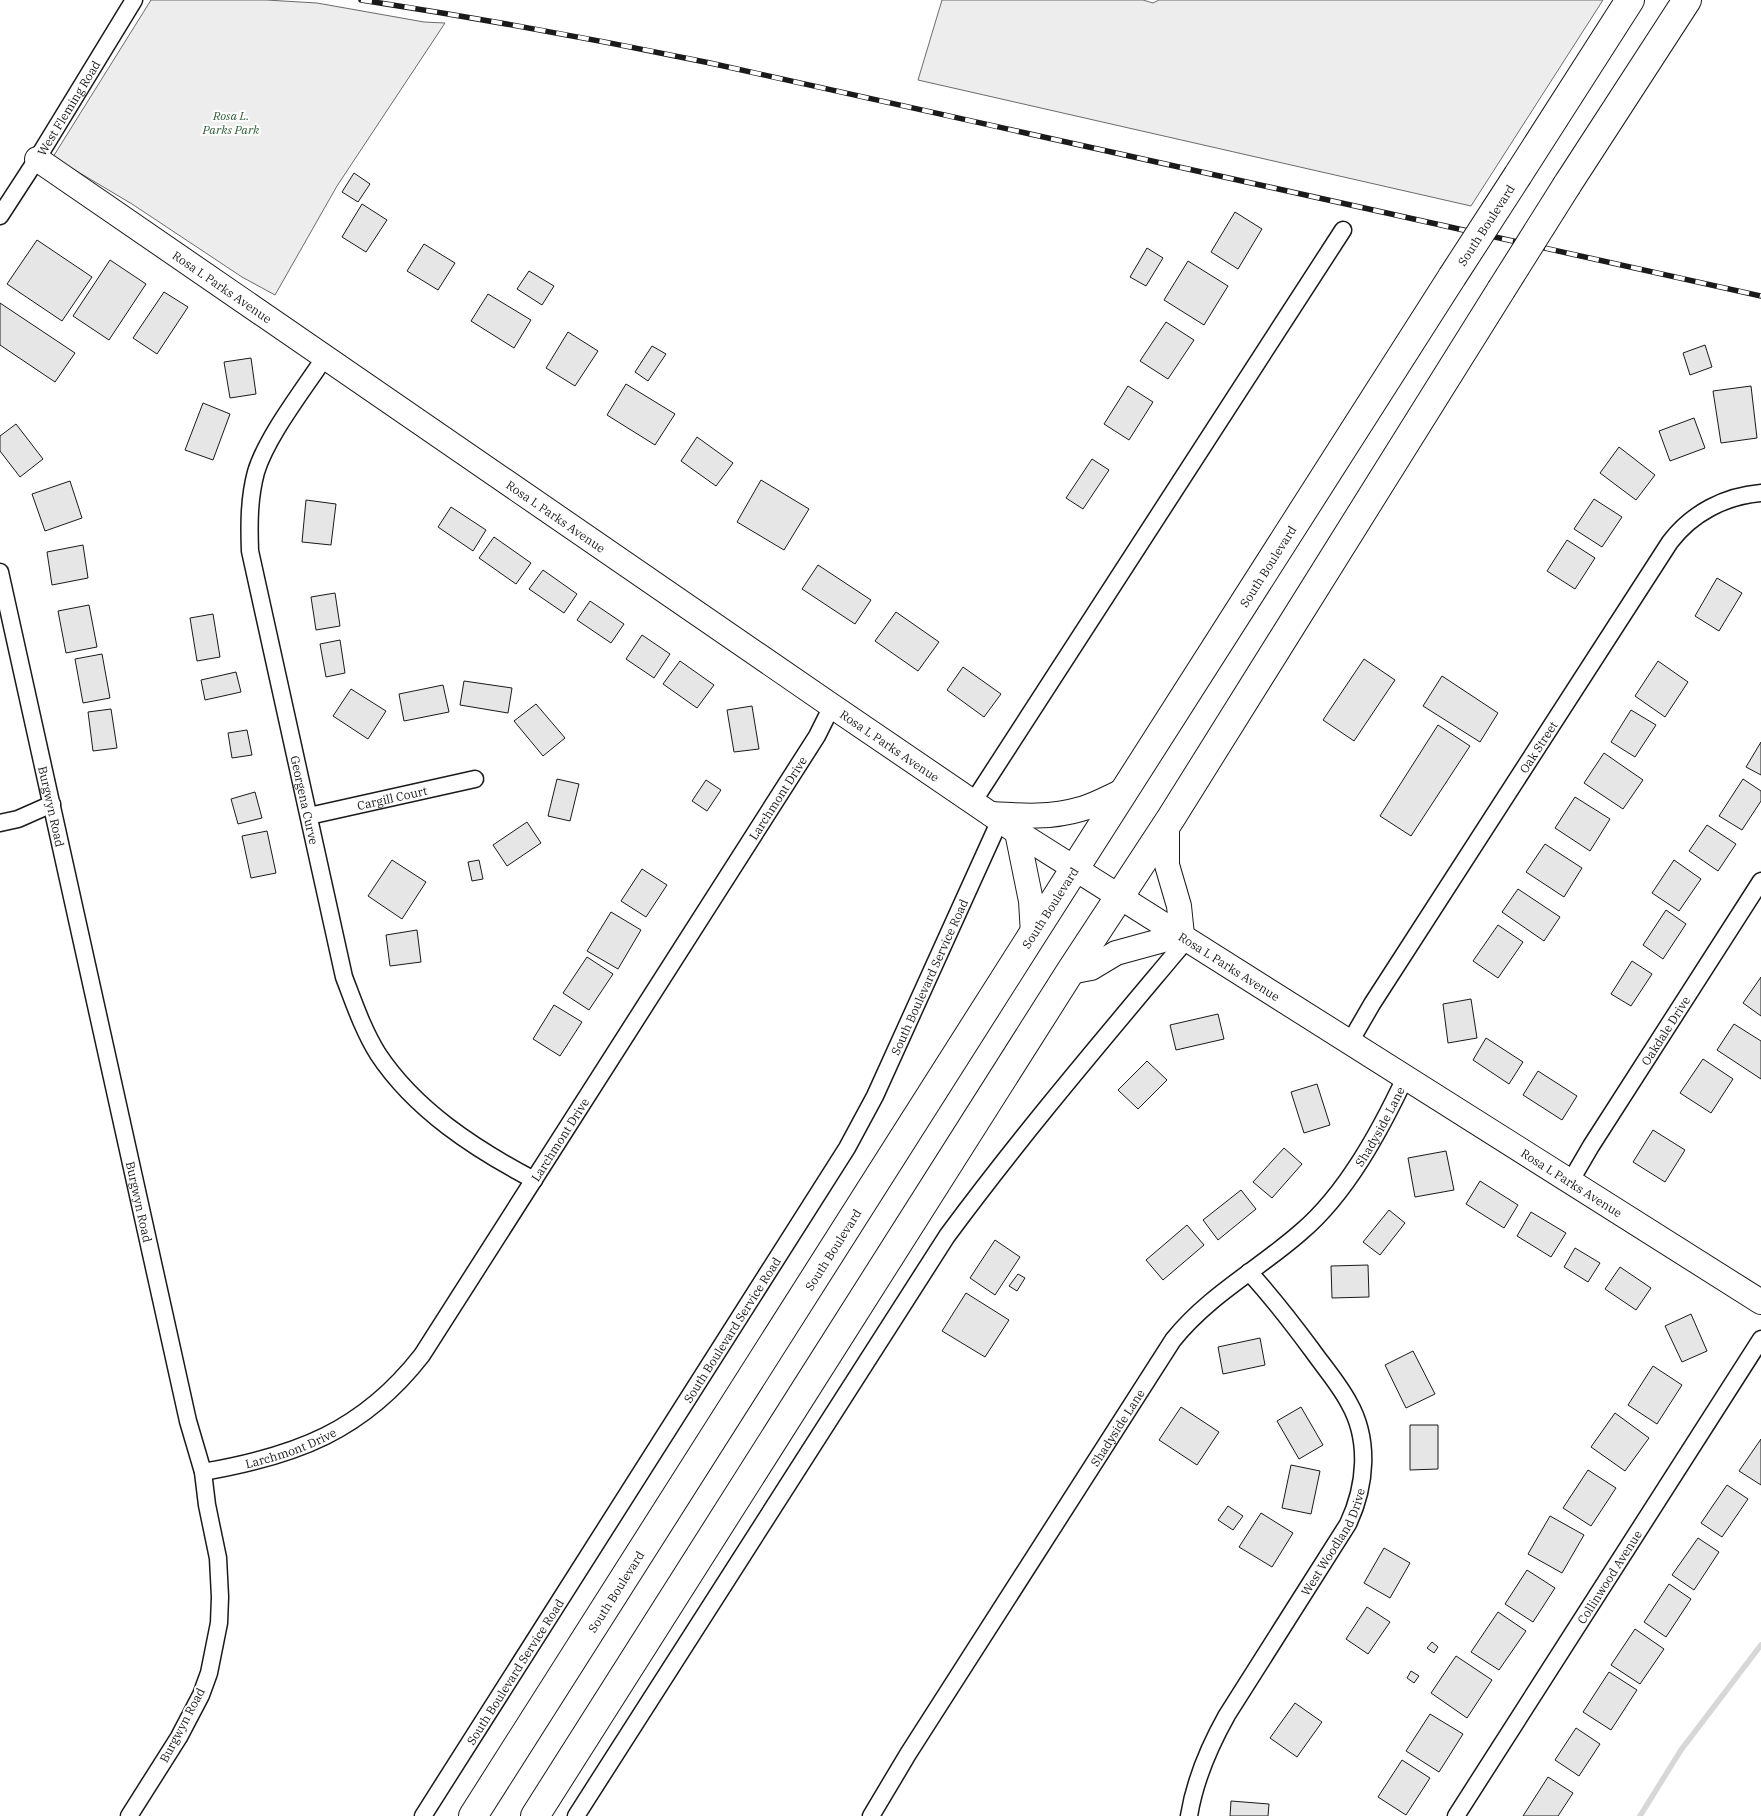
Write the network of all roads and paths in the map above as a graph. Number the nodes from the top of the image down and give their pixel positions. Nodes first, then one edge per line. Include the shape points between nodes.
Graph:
1 (134, 0) edge
2 (1630, 0) edge
3 (1687, 0) edge
4 (37, 160) junction
5 (0, 216) edge
6 (1343, 230) dead end
7 (326, 357) junction
8 (1761, 494) edge
9 (0, 572) edge
10 (832, 706) junction
11 (474, 779) dead end
12 (1125, 790) junction
13 (52, 804) junction
14 (309, 816) junction
15 (995, 817) junction
16 (0, 823) edge
17 (1167, 824) junction
18 (1075, 868) junction
19 (1761, 882) edge
20 (1120, 896) junction
21 (1033, 934) junction
22 (1185, 937) junction
23 (1070, 972) junction
24 (1350, 1042) junction
25 (1405, 1078) junction
26 (534, 1180) junction
27 (1570, 1182) junction
28 (1249, 1272) junction
29 (1761, 1302) edge
30 (1761, 1339) edge
31 (203, 1472) junction
32 (129, 1816) edge
33 (423, 1816) edge
34 (474, 1816) edge
35 (535, 1816) edge
36 (576, 1816) edge
37 (871, 1816) edge
38 (1189, 1816) edge
39 (1456, 1816) edge

1 - 4 street, West Fleming Road
2 - 12 highway, South Boulevard, bridge
3 - 17 highway, bridge via 1567,184
4 - 5 street, West Fleming Road
4 - 7 street, Rosa L Parks Avenue
6 - 15 street
7 - 10 street, Rosa L Parks Avenue
7 - 14 street, Georgena Curve via 263,455 248,519 250,551
8 - 24 street, Oak Street via 1748,494 1708,508 1687,523 1670,542
9 - 13 street, Burgwyn Road
10 - 15 street, Rosa L Parks Avenue
10 - 26 street, Larchmont Drive
11 - 14 street, Cargill Court
12 - 15 street via 1083,809 1056,815
12 - 18 highway, South Boulevard
13 - 16 street
13 - 31 street, Burgwyn Road via 188,1421
14 - 26 street, Georgena Curve via 344,977 358,1015 378,1053 401,1084 431,1114 504,1164
15 - 18 street, Rosa L Parks Avenue
15 - 21 street via 1032,901
15 - 33 street, South Boulevard Service Road via 875,1096 847,1148
17 - 20 highway
17 - 22 street via 1167,865 1180,906
18 - 20 street, Rosa L Parks Avenue
18 - 21 highway, South Boulevard
19 - 27 street, Oakdale Drive
20 - 22 street, Rosa L Parks Avenue
20 - 23 highway
21 - 34 highway, South Boulevard
22 - 23 street via 1116,953 1091,968
22 - 24 street, Rosa L Parks Avenue
22 - 36 street via 989,1179 947,1236
23 - 35 highway
24 - 25 street, Rosa L Parks Avenue
25 - 27 street, Rosa L Parks Avenue
25 - 28 street, Shadyside Lane via 1389,1112 1331,1200 1303,1231
26 - 31 street, Larchmont Drive via 422,1355 382,1399 346,1426 301,1448
27 - 29 street, Rosa L Parks Avenue
28 - 37 street, Shadyside Lane via 1214,1297 1173,1340
28 - 38 street, West Woodland Drive via 1272,1296 1350,1404 1359,1425 1364,1451 1362,1487 1348,1524 1210,1747 1196,1781
30 - 39 street, Collinwood Avenue
31 - 32 street, Burgwyn Road via 218,1558 220,1597 215,1646 201,1695 179,1737

